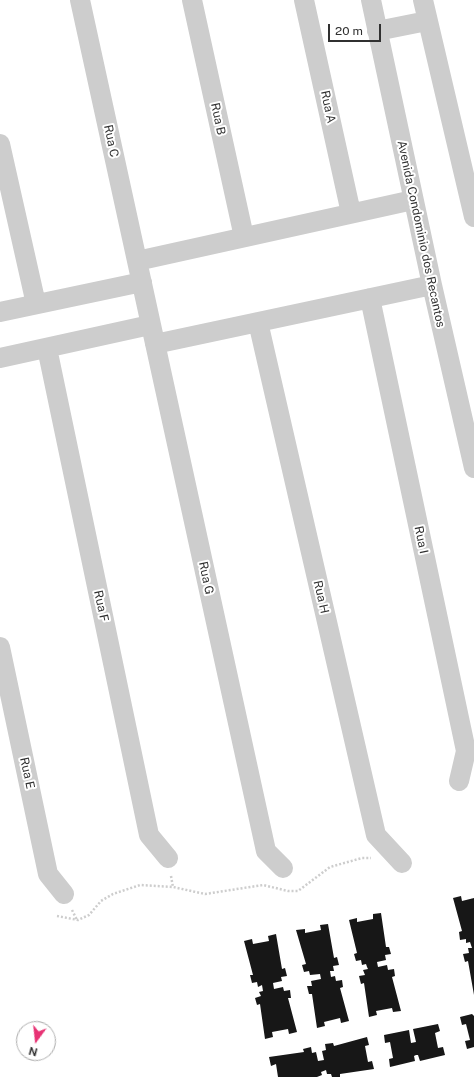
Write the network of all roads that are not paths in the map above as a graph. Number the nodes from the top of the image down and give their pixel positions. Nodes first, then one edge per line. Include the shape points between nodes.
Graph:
1 (80, 0) edge
2 (192, 0) edge
3 (304, 0) edge
4 (371, 0) edge
5 (423, 0) edge
6 (427, 21) junction
7 (377, 31) junction
8 (0, 144) edge
9 (414, 200) junction
10 (351, 213) junction
11 (474, 218) edge
12 (244, 237) junction
13 (137, 261) junction
14 (142, 282) junction
15 (432, 285) junction
16 (370, 298) junction
17 (36, 304) junction
18 (0, 312) edge
19 (258, 322) junction
20 (150, 325) junction
21 (155, 344) junction
22 (47, 348) junction
23 (0, 358) edge
24 (474, 468) edge
25 (0, 647) edge
26 (459, 781) dead end
27 (168, 858) dead end
28 (402, 862) dead end
29 (284, 868) dead end
30 (64, 894) dead end

1 - 13 street, Rua C
2 - 12 street, Rua B
3 - 10 street, Rua A
4 - 7 street, Avenida Condominio dos Recantos
5 - 6 street
6 - 7 street
6 - 11 street
7 - 9 street, Avenida Condominio dos Recantos
8 - 17 street
9 - 10 street
9 - 15 street, Avenida Condominio dos Recantos
10 - 12 street
12 - 13 street
13 - 14 street, Rua C
14 - 17 street
14 - 20 street, Rua G
15 - 16 street
15 - 24 street, Avenida Condominio dos Recantos
16 - 19 street
16 - 26 street, Rua I via 466,751
17 - 18 street
19 - 21 street
19 - 28 street, Rua H via 376,835
20 - 21 street, Rua G
20 - 22 street
21 - 29 street, Rua G via 266,851
22 - 23 street
22 - 27 street, Rua F via 149,835
25 - 30 street, Rua E via 48,874

